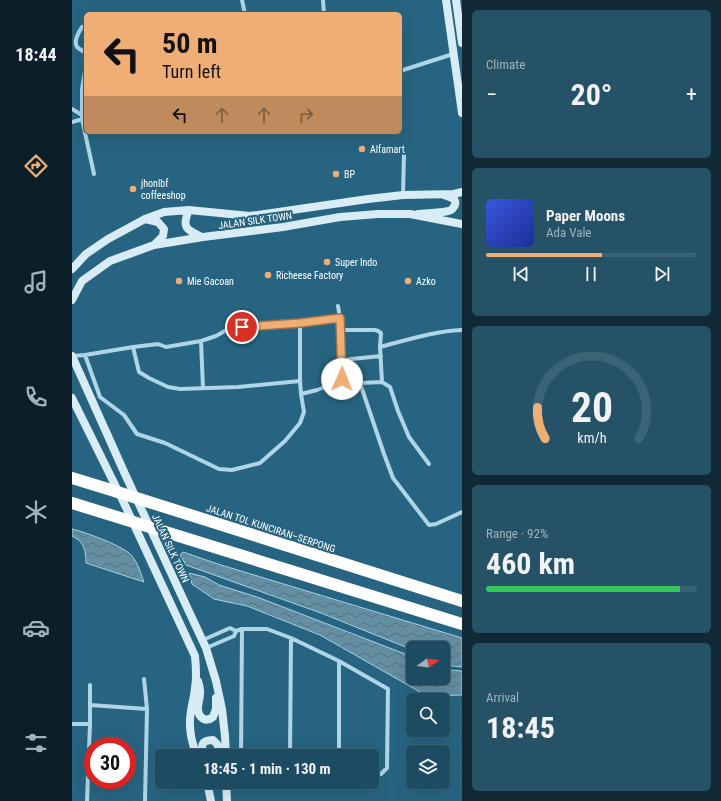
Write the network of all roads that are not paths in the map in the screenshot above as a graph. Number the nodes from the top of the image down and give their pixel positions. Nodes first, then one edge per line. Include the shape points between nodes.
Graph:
1 (242, 0) edge
2 (323, 0) edge
3 (446, 0) edge
4 (456, 0) edge
5 (245, 12) edge
6 (324, 12) edge
7 (84, 26) edge
8 (460, 26) junction
9 (450, 28) junction
10 (462, 43) edge
11 (84, 52) edge
12 (454, 54) junction
13 (402, 70) edge
14 (84, 77) edge
15 (72, 109) edge
16 (462, 113) edge
17 (83, 117) edge
18 (72, 122) edge
19 (86, 134) edge
20 (404, 154) dead end
21 (94, 174) dead end
22 (462, 192) edge
23 (443, 194) junction
24 (403, 195) junction
25 (189, 210) junction
26 (410, 214) junction
27 (462, 218) edge
28 (145, 219) junction
29 (451, 222) junction
30 (462, 224) edge
31 (203, 237) junction
32 (154, 245) junction
33 (72, 269) edge
34 (72, 300) edge
35 (338, 306) dead end
36 (340, 318) junction
37 (300, 323) junction
38 (341, 330) junction
39 (462, 330) edge
40 (201, 341) junction
41 (380, 346) junction
42 (133, 347) junction
43 (84, 355) junction
44 (72, 356) edge
45 (380, 356) junction
46 (342, 360) junction
47 (342, 379) junction
48 (300, 381) junction
49 (382, 382) junction
50 (360, 383) junction
51 (204, 388) junction
52 (301, 394) junction
53 (72, 398) edge
54 (429, 464) dead end
55 (72, 478) edge
56 (72, 503) edge
57 (462, 512) edge
58 (462, 601) edge
59 (462, 624) edge
60 (242, 629) junction
61 (236, 631) junction
62 (291, 638) junction
63 (203, 640) junction
64 (206, 648) junction
65 (339, 661) junction
66 (196, 676) junction
67 (144, 679) dead end
68 (216, 681) junction
69 (90, 685) dead end
70 (90, 705) junction
71 (147, 709) junction
72 (72, 724) edge
73 (90, 724) junction
74 (194, 749) edge
75 (201, 749) edge
76 (219, 749) edge
77 (226, 749) edge
78 (241, 749) edge
79 (290, 749) edge
80 (339, 749) edge
81 (379, 774) edge
82 (208, 789) edge
83 (226, 789) edge
84 (88, 801) edge
85 (145, 801) edge
86 (211, 801) edge
87 (227, 801) edge

1 - 5 street
2 - 6 street
3 - 9 main road
4 - 8 main road
7 - 11 street via 76,43
8 - 9 main road
8 - 10 main road
9 - 12 main road
12 - 13 street
12 - 16 main road
14 - 17 street
15 - 17 street
17 - 18 street
19 - 21 street
20 - 24 street
22 - 23 main road, JALAN SILK TOWN
23 - 24 main road, JALAN SILK TOWN
23 - 26 main road via 454,198 452,210
24 - 25 main road, JALAN SILK TOWN via 250,216
25 - 28 main road, JALAN SILK TOWN via 164,212
25 - 31 main road via 185,223 188,229
26 - 29 main road, JALAN SILK TOWN
26 - 31 main road, JALAN SILK TOWN via 340,217
27 - 29 main road
28 - 32 main road via 158,222 164,229 163,236
28 - 33 main road, JALAN SILK TOWN via 108,238 86,254
29 - 30 main road, JALAN SILK TOWN
31 - 32 main road, JALAN SILK TOWN
32 - 34 main road, JALAN SILK TOWN via 110,261 82,281
35 - 36 street
36 - 37 street
36 - 38 street
37 - 40 street via 230,328
37 - 48 street
38 - 41 street via 378,331 381,333
38 - 46 street
39 - 41 street via 445,331
40 - 42 street via 166,347 158,344
40 - 51 street
41 - 45 street
42 - 43 street
42 - 51 street via 139,372 149,378 168,387
43 - 44 street
43 - 52 street via 100,397 124,415 137,434 219,469 232,470 260,463 285,441 300,423 304,412
44 - 63 main road, JALAN SILK TOWN
45 - 46 street
45 - 49 street
46 - 47 street
47 - 50 street
47 - 52 street
48 - 51 street
48 - 52 street
49 - 50 street
49 - 54 street via 390,387 409,437
50 - 57 street via 393,478 429,525
53 - 66 main road via 195,656
55 - 58 highway, JALAN TOL KUNCIRAN–SERPONG, bridge
56 - 59 highway, bridge
60 - 61 street
60 - 62 street via 268,628
60 - 78 street
61 - 63 street via 230,628
61 - 64 street via 234,636
62 - 65 street
62 - 79 street
63 - 64 main road, JALAN SILK TOWN
64 - 68 main road, JALAN SILK TOWN
65 - 80 street
65 - 81 street via 388,689 387,768
66 - 68 main road via 200,692 198,710 204,719 209,720 213,717 216,708
66 - 74 main road via 190,725
67 - 71 street
68 - 77 main road, JALAN SILK TOWN via 222,709
69 - 70 street
70 - 71 street
70 - 73 street
71 - 85 street
72 - 73 street
73 - 84 street
75 - 76 main road via 205,742 213,740
82 - 86 main road
83 - 87 main road

